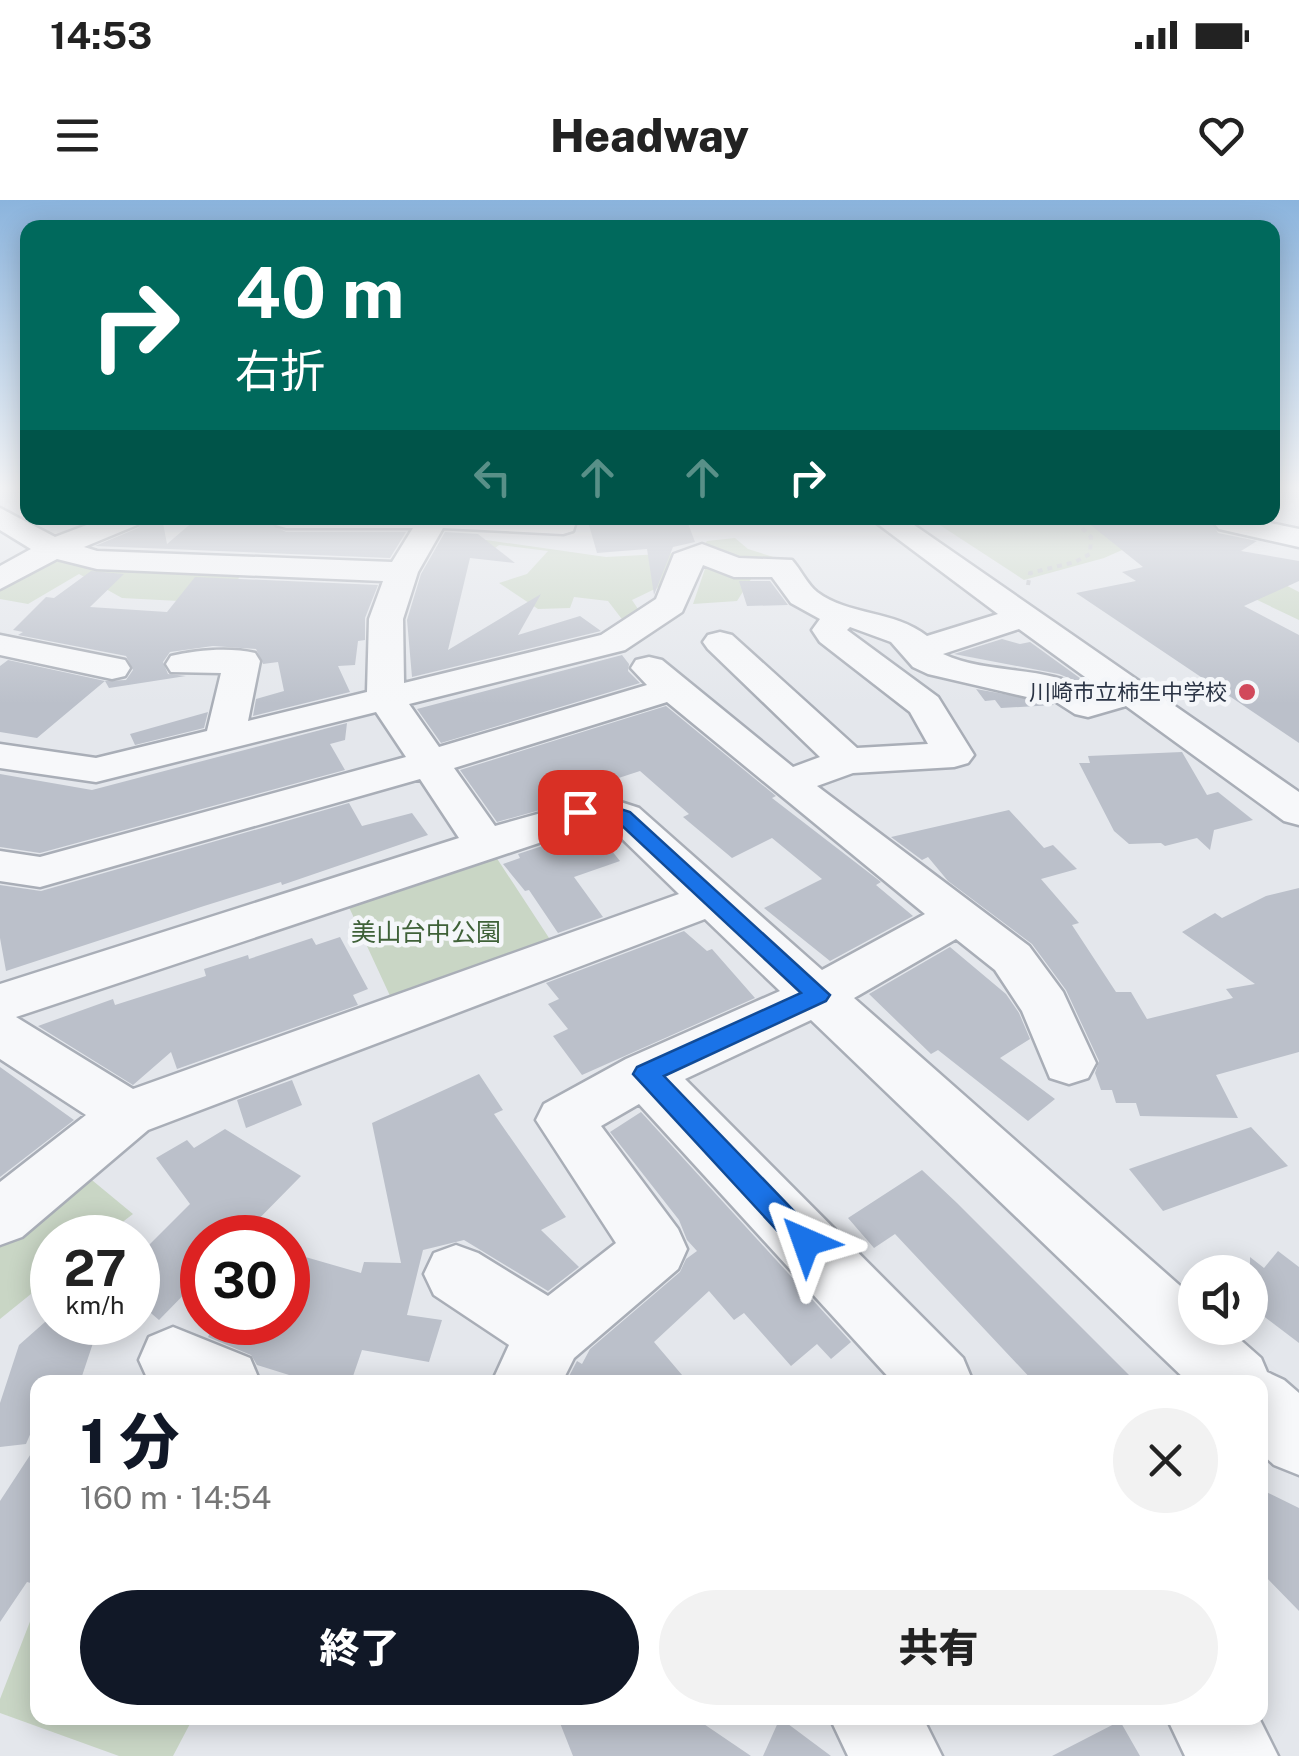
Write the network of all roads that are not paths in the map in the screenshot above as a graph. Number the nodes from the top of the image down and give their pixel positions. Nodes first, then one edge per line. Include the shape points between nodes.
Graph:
1 (37, 559) edge
2 (90, 559) edge
3 (238, 559) edge
4 (410, 559) edge
5 (690, 559) edge
6 (714, 559) edge
7 (950, 559) edge
8 (229, 566) junction
9 (402, 572) junction
10 (0, 579) edge
11 (1025, 605) junction
12 (842, 613) junction
13 (720, 642) dead end
14 (613, 643) junction
15 (0, 645) edge
16 (922, 650) junction
17 (184, 664) dead end
18 (112, 668) dead end
19 (672, 689) junction
20 (1134, 692) junction
21 (385, 697) junction
22 (224, 736) junction
23 (1265, 753) dead end
24 (0, 756) edge
25 (846, 761) junction
26 (430, 763) junction
27 (1299, 778) edge
28 (787, 783) junction
29 (1299, 812) edge
30 (486, 844) junction
31 (0, 866) edge
32 (714, 898) junction
33 (956, 918) junction
34 (818, 995) junction
35 (0, 1003) edge
36 (0, 1032) edge
37 (1069, 1063) dead end
38 (646, 1074) junction
39 (128, 1114) junction
40 (0, 1218) edge
41 (456, 1274) dead end
42 (538, 1359) edge
43 (932, 1375) edge
44 (1229, 1375) edge
45 (1268, 1411) edge
46 (1299, 1440) edge
47 (877, 1725) edge
48 (1214, 1725) edge
49 (899, 1756) edge
50 (1234, 1756) edge

1 - 10 street
2 - 8 street
3 - 8 street
4 - 9 street
5 - 14 street via 670,604
6 - 12 street via 734,568 781,567 804,598
7 - 11 street
8 - 9 street
9 - 21 street via 386,619
11 - 16 street
11 - 20 street
12 - 16 street via 895,630
12 - 25 street via 832,635 925,705 954,755
13 - 25 street
14 - 19 street
14 - 21 street
15 - 18 street
16 - 20 street via 941,666 1059,687 1088,706
17 - 22 street via 242,661
19 - 26 street
19 - 28 street
20 - 29 street
21 - 22 street
21 - 26 street
22 - 24 street via 96,770
23 - 27 street
25 - 28 street
26 - 30 street
26 - 31 street via 40,872
28 - 33 street
30 - 32 street via 602,809 624,817
30 - 35 street
32 - 34 street
32 - 39 street
33 - 34 street
33 - 37 street via 1012,958 1045,1006
34 - 38 street
34 - 44 street
36 - 39 street
38 - 42 street via 564,1120 656,1249
38 - 43 street
39 - 40 street
41 - 42 street
45 - 46 street
47 - 49 street
48 - 50 street

